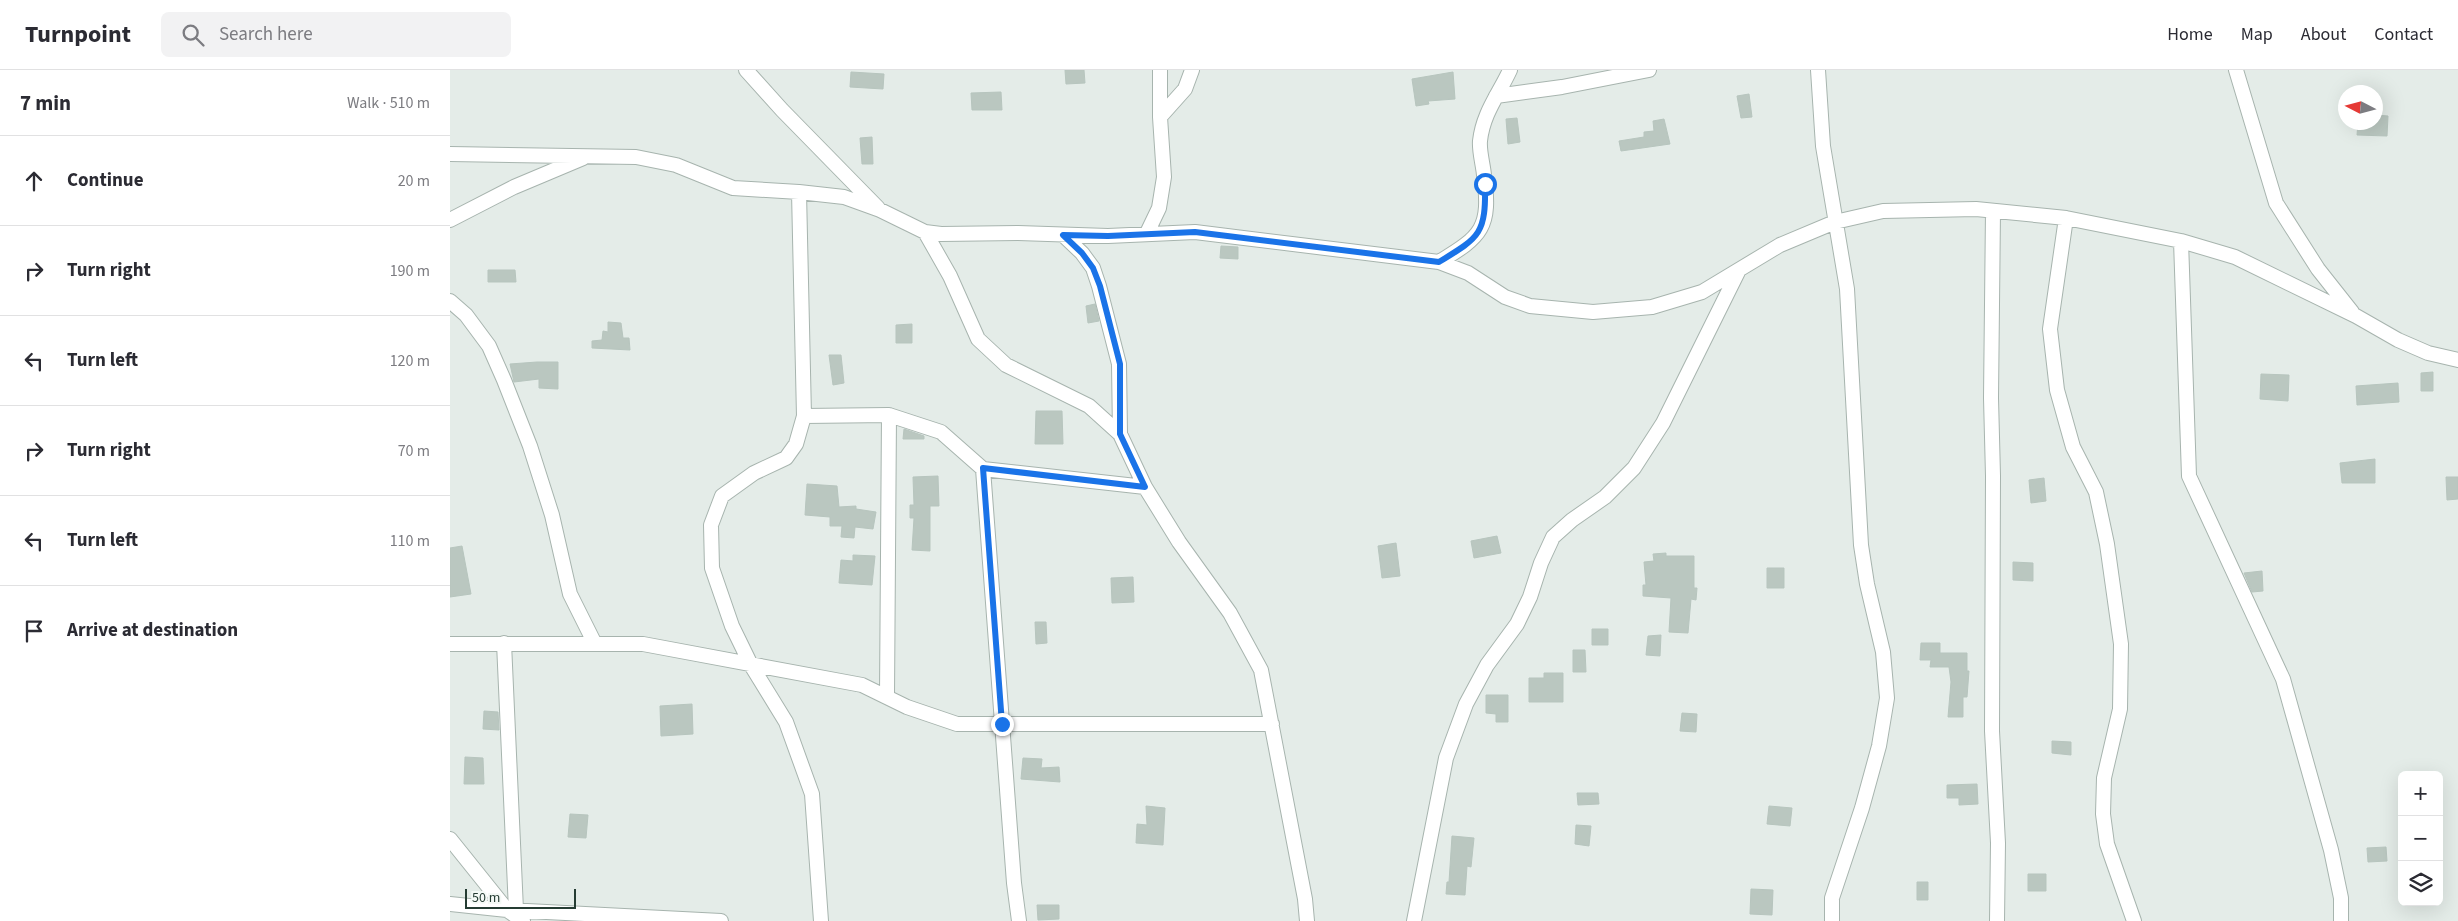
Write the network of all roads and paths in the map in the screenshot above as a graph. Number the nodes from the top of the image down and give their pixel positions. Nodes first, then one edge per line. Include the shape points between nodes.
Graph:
1 (746, 70) edge
2 (1160, 70) edge
3 (1192, 70) edge
4 (1510, 70) edge
5 (1649, 70) edge
6 (1818, 70) edge
7 (2236, 70) edge
8 (1496, 96) junction
9 (1160, 117) junction
10 (450, 154) edge
11 (587, 156) junction
12 (799, 192) junction
13 (880, 210) junction
14 (1994, 211) junction
15 (2066, 218) junction
16 (450, 220) edge
17 (1835, 222) junction
18 (924, 232) junction
19 (1147, 233) junction
20 (1063, 235) junction
21 (2181, 241) junction
22 (1439, 262) junction
23 (1738, 272) junction
24 (450, 301) edge
25 (2356, 316) junction
26 (2458, 360) edge
27 (804, 416) junction
28 (889, 416) junction
29 (1120, 434) junction
30 (983, 468) junction
31 (1145, 487) junction
32 (504, 643) junction
33 (450, 644) edge
34 (595, 644) junction
35 (751, 665) junction
36 (887, 696) junction
37 (1002, 724) junction
38 (1272, 724) junction
39 (450, 839) edge
40 (450, 904) edge
41 (515, 914) edge
42 (721, 921) edge
43 (821, 921) edge
44 (1019, 921) edge
45 (1307, 921) edge
46 (1414, 921) edge
47 (1832, 921) edge
48 (1997, 921) edge
49 (2134, 921) edge
50 (2341, 921) edge

1 - 13 street
2 - 9 street
3 - 9 street via 1185,89
4 - 8 street
5 - 8 street
6 - 17 street via 1823,146
7 - 25 street via 2276,203 2318,269
8 - 22 street via 1487,112 1480,144 1486,204 1483,225 1469,243
9 - 19 street via 1164,177 1159,208
10 - 11 street
11 - 12 street via 660,161 733,188
11 - 16 street via 514,187
12 - 13 street via 844,197
12 - 27 street
13 - 18 street
14 - 15 street
14 - 17 street via 1883,211
14 - 48 street via 1992,731 1998,843
15 - 21 street
15 - 49 street via 2050,329 2057,390 2073,447 2096,492 2107,544 2121,644 2120,700 2104,778 2104,814 2107,844
17 - 23 street via 1780,245
17 - 47 street via 1846,289 1862,545 1867,584 1883,652 1887,698 1874,764 1832,898
18 - 20 street via 956,236
18 - 29 street via 950,276 978,339 1006,365 1089,406
19 - 20 street
19 - 22 street via 1195,232
20 - 29 street via 1093,268 1100,286 1120,364
21 - 25 street via 2235,257
21 - 50 street via 2189,476 2283,679 2331,850 2341,898
22 - 23 street via 1468,273 1505,298 1530,306 1593,312 1652,307 1702,292
23 - 46 street via 1663,423 1634,468 1605,497 1553,537 1517,624 1466,704 1446,758
24 - 34 street via 466,315 489,346 504,380 552,515 570,594
25 - 26 street via 2428,353
27 - 28 street
27 - 35 street via 796,444 786,458 754,473 722,496 711,525 712,568 732,626
28 - 30 street via 941,432
28 - 36 street
29 - 31 street
30 - 31 street
30 - 37 street
31 - 38 street via 1179,542 1230,613 1261,670
32 - 33 street
32 - 34 street
32 - 41 street
34 - 35 street via 643,644
35 - 36 street via 862,685
35 - 43 street via 786,722 812,794
36 - 37 street via 935,718 957,724
37 - 38 street
37 - 44 street
38 - 45 street
39 - 41 street
40 - 41 street
41 - 42 street

